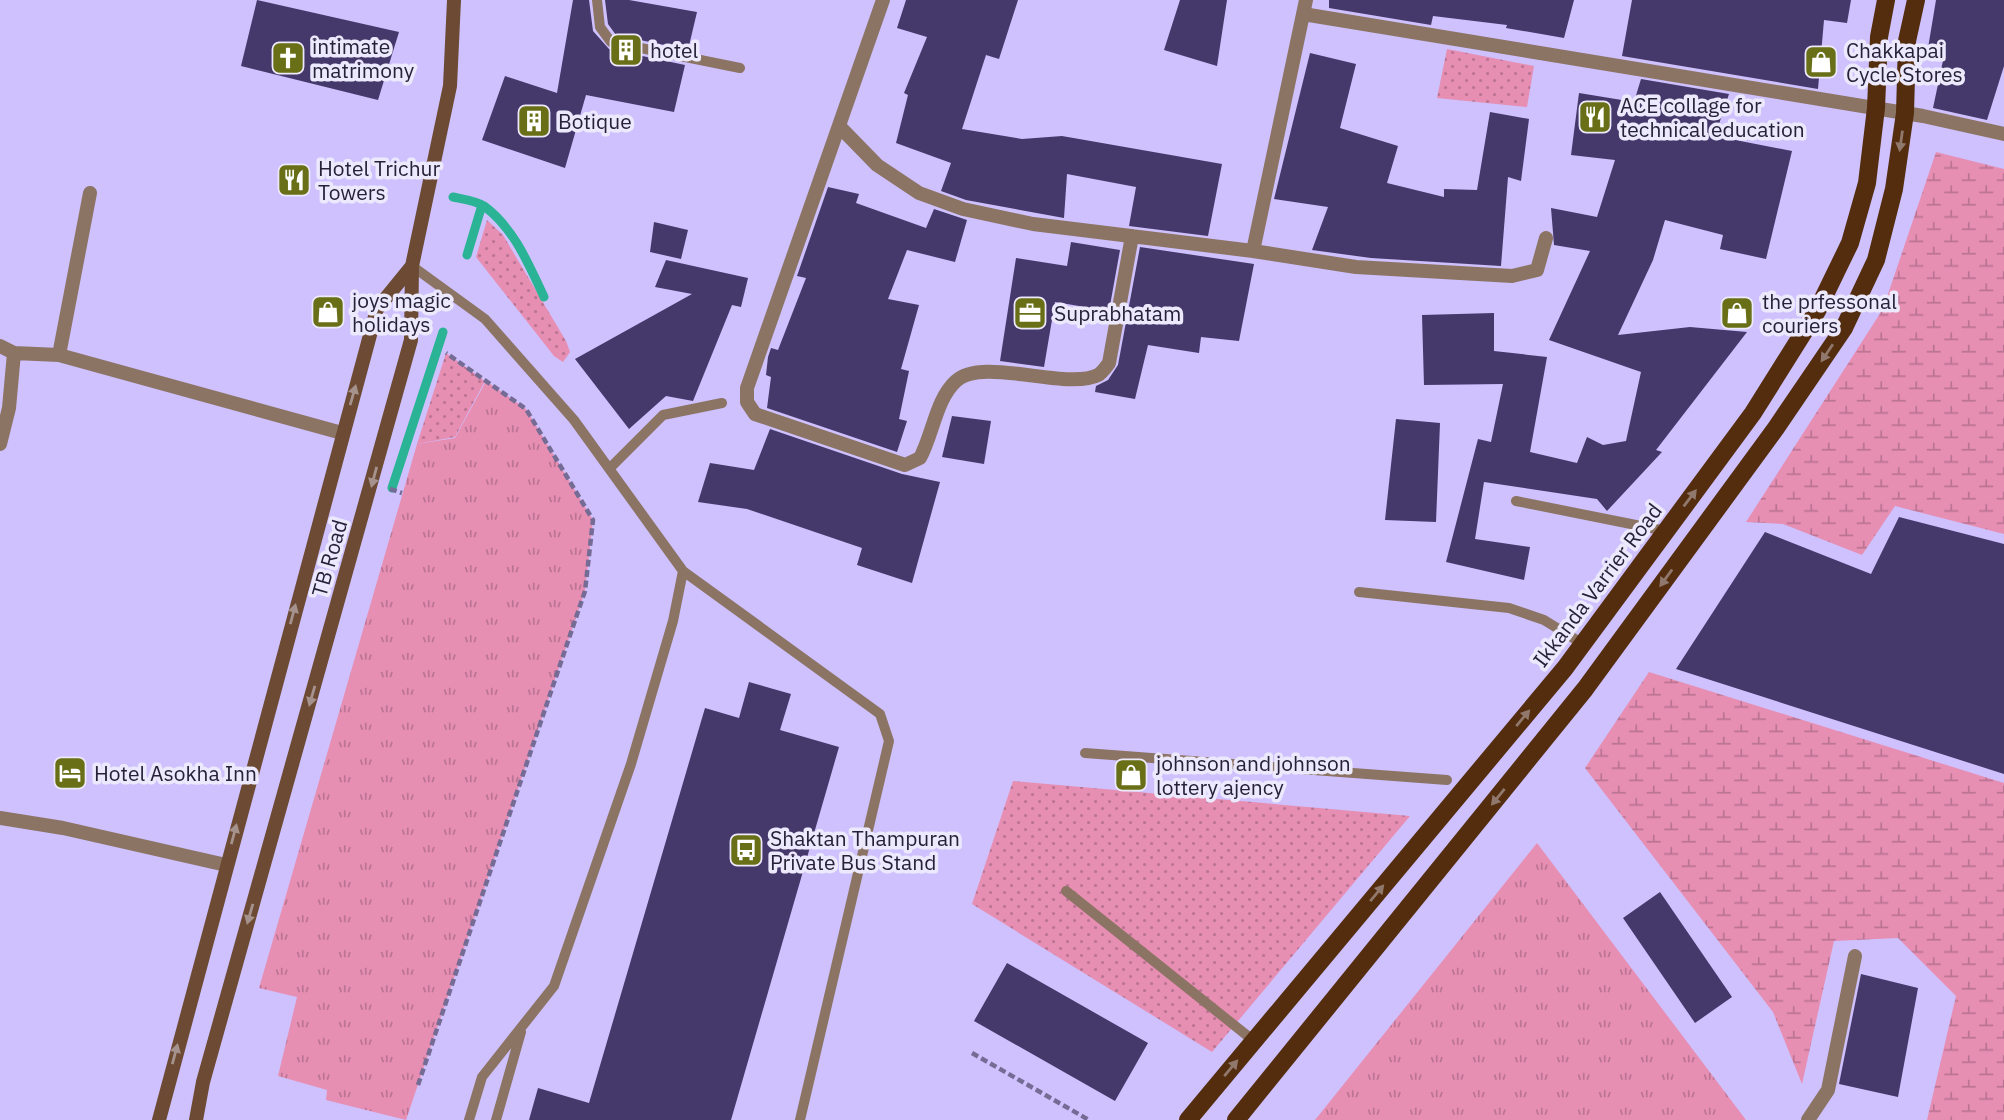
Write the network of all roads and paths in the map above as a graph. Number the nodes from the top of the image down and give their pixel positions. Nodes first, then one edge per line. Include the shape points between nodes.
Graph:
1 (454, 0) edge
2 (597, 0) edge
3 (883, 0) edge
4 (1886, 0) edge
5 (1916, 0) edge
6 (1305, 7) edge
7 (740, 68) dead end
8 (1876, 108) junction
9 (1905, 113) junction
10 (840, 127) junction
11 (2004, 134) edge
12 (90, 192) dead end
13 (1132, 236) junction
14 (1546, 238) dead end
15 (1252, 251) junction
16 (412, 266) junction
17 (0, 346) edge
18 (14, 353) junction
19 (446, 353) dead end
20 (59, 355) junction
21 (722, 403) dead end
22 (342, 433) junction
23 (0, 444) edge
24 (611, 467) junction
25 (1516, 501) dead end
26 (1666, 531) junction
27 (683, 571) junction
28 (1359, 592) dead end
29 (1583, 644) junction
30 (1085, 753) dead end
31 (1447, 780) dead end
32 (0, 818) edge
33 (226, 865) junction
34 (1066, 891) dead end
35 (1854, 956) dead end
36 (523, 1025) junction
37 (1254, 1041) junction
38 (972, 1053) dead end
39 (418, 1085) dead end
40 (159, 1120) edge
41 (196, 1120) edge
42 (469, 1120) edge
43 (496, 1120) edge
44 (800, 1120) edge
45 (1089, 1120) edge
46 (1188, 1120) edge
47 (1236, 1120) edge
48 (1808, 1120) edge

1 - 16 main road, TB Road via 450,86
2 - 7 lane via 600,27 611,42
3 - 10 street
4 - 8 main road, Ikkanda Varrier Road via 1879,37
5 - 9 main road via 1907,41
6 - 8 street
6 - 15 street
8 - 9 street
26 -> 8 main road, Ikkanda Varrier Road via 1753,413 1818,311 1853,231 1867,183
9 - 11 street
9 -> 47 main road via 1894,189 1876,260 1844,328 1585,689
10 - 13 street via 877,164 919,193 963,209 1033,224
10 - 13 street via 747,388 747,402 755,414 905,465 920,458 946,391 958,378 980,373 1083,379 1099,375 1109,363
12 - 20 street
13 - 15 street
14 - 15 street via 1537,270 1512,276 1356,267
22 -> 16 main road via 377,309
16 - 24 lane via 485,319
16 -> 41 main road, TB Road via 411,340
17 - 18 street
18 - 20 street
18 - 23 street
19 - 39 path via 526,409 593,520 585,591
20 - 22 street
21 - 24 lane via 663,415
33 -> 22 main road
24 - 27 lane
25 - 26 lane
26 - 29 main road, Ikkanda Varrier Road
27 - 36 lane via 631,764 559,973
27 - 44 lane via 880,714 889,741
28 - 29 lane via 1509,608 1544,620
37 -> 29 main road, Ikkanda Varrier Road
30 - 31 lane
32 - 33 street
40 -> 33 main road
34 - 37 lane
35 - 48 street via 1828,1090
36 - 42 lane via 482,1077
36 - 43 lane
46 -> 37 main road, Ikkanda Varrier Road
38 - 45 path

